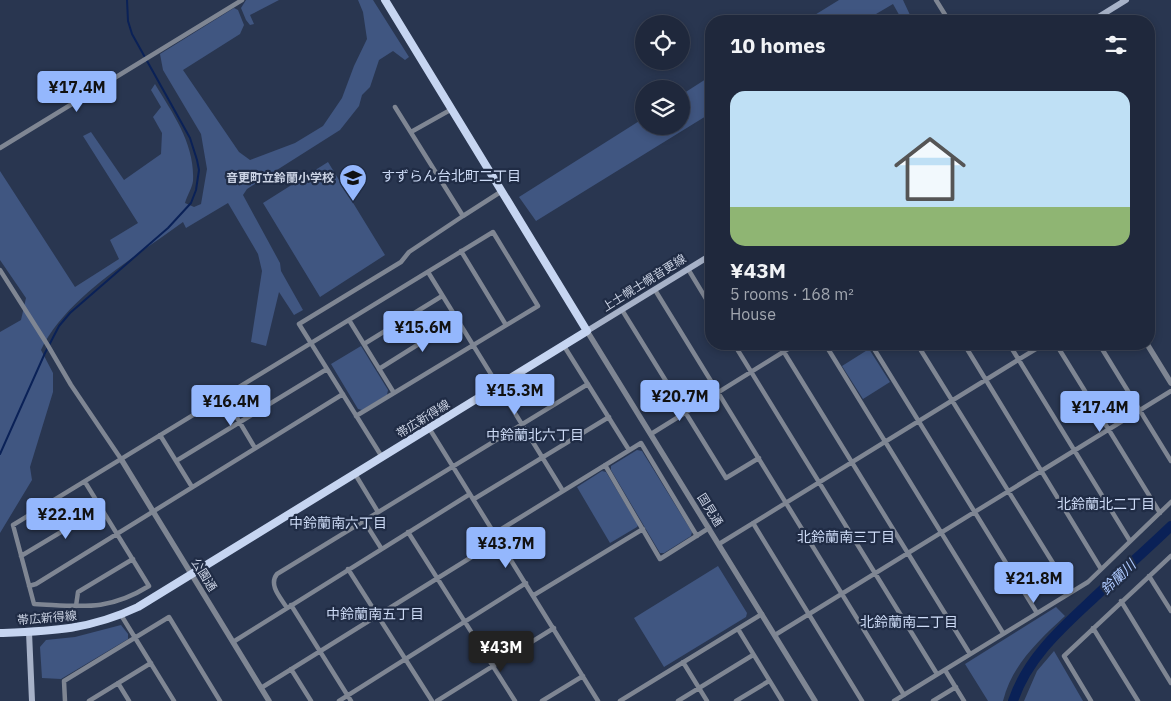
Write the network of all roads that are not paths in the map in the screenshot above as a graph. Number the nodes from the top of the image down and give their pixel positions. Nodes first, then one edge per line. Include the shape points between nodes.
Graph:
1 (242, 0) edge
2 (385, 0) edge
3 (936, 0) edge
4 (1126, 0) edge
5 (945, 15) edge
6 (1102, 15) edge
7 (395, 107) dead end
8 (452, 109) junction
9 (412, 132) junction
10 (0, 148) edge
11 (502, 191) junction
12 (463, 216) junction
13 (461, 251) junction
14 (705, 259) edge
15 (688, 269) junction
16 (0, 270) edge
17 (428, 272) junction
18 (655, 290) junction
19 (442, 296) junction
20 (705, 297) edge
21 (622, 310) junction
22 (349, 320) junction
23 (457, 320) junction
24 (506, 325) junction
25 (587, 331) junction
26 (312, 343) junction
27 (364, 344) junction
28 (473, 345) junction
29 (564, 346) junction
30 (738, 350) edge
31 (829, 350) edge
32 (875, 350) edge
33 (921, 350) edge
34 (968, 350) edge
35 (1014, 350) edge
36 (1034, 350) edge
37 (1060, 350) edge
38 (1103, 350) edge
39 (1151, 350) edge
40 (784, 351) joint
41 (1019, 359) junction
42 (327, 369) junction
43 (379, 369) junction
44 (751, 372) junction
45 (986, 380) junction
46 (1171, 383) edge
47 (588, 384) junction
48 (498, 386) junction
49 (1171, 391) edge
50 (718, 392) junction
51 (394, 393) junction
52 (343, 394) junction
53 (224, 396) junction
54 (952, 400) junction
55 (1140, 410) junction
56 (685, 413) junction
57 (356, 416) junction
58 (608, 417) junction
59 (918, 421) junction
60 (239, 422) junction
61 (522, 424) junction
62 (429, 428) junction
63 (1109, 429) junction
64 (651, 434) junction
65 (160, 435) junction
66 (885, 441) junction
67 (256, 448) junction
68 (629, 450) junction
69 (1075, 450) junction
70 (382, 457) junction
71 (542, 458) junction
72 (759, 458) junction
73 (121, 459) junction
74 (176, 461) junction
75 (1171, 461) edge
76 (852, 462) junction
77 (605, 466) junction
78 (453, 467) junction
79 (1041, 471) junction
80 (355, 474) junction
81 (85, 482) junction
82 (819, 482) junction
83 (192, 487) junction
84 (563, 491) junction
85 (1008, 492) junction
86 (470, 494) junction
87 (474, 500) junction
88 (787, 502) junction
89 (1171, 502) edge
90 (101, 508) junction
91 (153, 511) junction
92 (378, 512) junction
93 (975, 512) junction
94 (1160, 513) junction
95 (364, 521) junction
96 (753, 523) junction
97 (709, 528) junction
98 (643, 529) junction
99 (408, 532) junction
100 (942, 532) junction
101 (495, 533) junction
102 (117, 534) junction
103 (697, 536) junction
104 (499, 540) junction
105 (1130, 541) junction
106 (719, 544) junction
107 (381, 548) junction
108 (908, 553) junction
109 (21, 556) junction
110 (1171, 556) edge
111 (133, 559) junction
112 (1101, 568) junction
113 (348, 569) junction
114 (875, 573) junction
115 (192, 574) junction
116 (1149, 576) junction
117 (436, 578) junction
118 (526, 583) junction
119 (29, 586) junction
120 (1071, 592) junction
121 (842, 594) junction
122 (534, 595) junction
123 (1121, 602) junction
124 (76, 606) junction
125 (289, 607) junction
126 (1171, 611) edge
127 (1037, 613) junction
128 (762, 614) junction
129 (809, 614) junction
130 (121, 615) junction
131 (378, 615) junction
132 (464, 622) junction
133 (554, 628) junction
134 (1093, 628) junction
135 (738, 629) junction
136 (28, 632) junction
137 (0, 633) edge
138 (1003, 633) junction
139 (775, 635) junction
140 (135, 637) junction
141 (233, 642) junction
142 (320, 652) junction
143 (970, 654) junction
144 (753, 655) junction
145 (405, 659) junction
146 (683, 662) junction
147 (151, 663) junction
148 (493, 667) junction
149 (291, 670) junction
150 (945, 670) junction
151 (937, 674) junction
152 (583, 676) junction
153 (769, 681) junction
154 (118, 683) junction
155 (1171, 683) edge
156 (956, 687) junction
157 (261, 688) junction
158 (699, 688) junction
159 (904, 695) junction
160 (347, 696) junction
161 (622, 700) edge
162 (32, 701) edge
163 (65, 701) edge
164 (89, 701) edge
165 (129, 701) edge
166 (174, 701) edge
167 (220, 701) edge
168 (269, 701) edge
169 (311, 701) edge
170 (338, 701) edge
171 (351, 701) edge
172 (432, 701) edge
173 (437, 701) edge
174 (515, 701) edge
175 (542, 701) edge
176 (598, 701) edge
177 (678, 701) edge
178 (707, 701) edge
179 (736, 701) edge
180 (782, 701) edge
181 (815, 701) edge
182 (862, 701) edge
183 (894, 701) edge
184 (933, 701) edge
185 (964, 701) edge
186 (1091, 701) edge
187 (1138, 701) edge

1 - 10 street
2 - 8 main road
3 - 5 street
4 - 6 main road
7 - 9 street
8 - 9 street
8 - 11 main road
9 - 12 street
11 - 12 street
11 - 25 main road
12 - 26 street via 409,252 401,262 299,324
13 - 17 street
13 - 24 street
13 - 24 street via 493,232 518,273 538,306
14 - 15 main road, 上士幌士幌音更線
15 - 18 main road, 上士幌士幌音更線
15 - 20 street
16 - 73 street
17 - 19 street
17 - 22 street
18 - 21 main road, 上士幌士幌音更線
18 - 50 street
19 - 23 street
19 - 27 street
21 - 25 main road, 上士幌士幌音更線
21 - 56 street
22 - 26 street
22 - 27 street
23 - 28 street
23 - 43 street
24 - 28 street
25 - 29 main road, 帯広新得線
25 - 64 street, 国見通
26 - 42 street
26 - 53 street
27 - 43 street
28 - 48 street
28 - 51 street
29 - 47 street
29 - 48 main road, 帯広新得線
30 - 44 street
31 - 66 street
32 - 59 street
33 - 54 street
34 - 45 street
35 - 41 street
36 - 41 street
37 - 63 street
38 - 55 street
39 - 46 street
40 - 44 street
40 - 76 street
41 - 45 street
41 - 69 street
42 - 52 street
42 - 60 street
43 - 51 street
44 - 50 street
44 - 82 street
45 - 54 street
45 - 79 street
47 - 58 street
47 - 61 street
48 - 61 street
48 - 62 main road, 帯広新得線
49 - 55 street
50 - 56 street
50 - 72 street
51 - 57 street
52 - 57 street
52 - 67 street
53 - 60 street
53 - 65 street
54 - 59 street
54 - 85 street
55 - 63 street
55 - 75 street
56 - 64 street
56 - 72 street via 726,478
57 - 70 street
58 - 68 street
58 - 71 street
59 - 66 street
59 - 93 street
60 - 67 street
60 - 74 street
61 - 71 street
61 - 78 street
62 - 70 main road, 帯広新得線
62 - 78 street
63 - 69 street
63 - 94 street
64 - 97 street, 国見通
65 - 73 street
65 - 74 street
66 - 76 street
66 - 100 street
67 - 83 street
68 - 77 street
68 - 103 street via 641,443
69 - 79 street
69 - 105 street
70 - 80 main road, 帯広新得線
71 - 84 street
71 - 87 street
72 - 88 street
73 - 81 street
73 - 91 street, 公園通
74 - 83 street
76 - 82 street
76 - 108 street
77 - 84 street
77 - 98 street
78 - 86 street
78 - 92 street
79 - 85 street
79 - 112 street
80 - 92 street
80 - 115 main road, 帯広新得線
81 - 90 street
81 - 109 street via 13,525
82 - 88 street
82 - 114 street
83 - 91 street
84 - 101 street
85 - 93 street
85 - 120 street
86 - 87 street
86 - 99 street
87 - 101 street
88 - 96 street
88 - 121 street
89 - 94 street
90 - 102 street
90 - 109 street
91 - 102 street
91 - 115 street, 公園通
92 - 95 street
93 - 100 street
93 - 127 street
94 - 105 street
95 - 107 street
95 - 125 street via 273,578 273,584
96 - 106 street
96 - 129 street
97 - 103 street
97 - 106 street, 国見通
98 - 103 street via 660,559
98 - 122 street
99 - 107 street
99 - 117 street
100 - 108 street
100 - 138 street
101 - 104 street
102 - 111 street
102 - 119 street
104 - 117 street
104 - 118 street
105 - 112 street
106 - 128 street, 国見通
107 - 113 street
108 - 114 street
108 - 143 street
109 - 119 street
110 - 116 street
111 - 124 street via 78,592
111 - 124 street via 149,586 115,603
112 - 120 street via 1088,582
113 - 125 street
113 - 131 street
114 - 121 street
114 - 151 street
115 - 130 main road, 帯広新得線
115 - 141 street, 公園通
116 - 123 street
116 - 126 street
117 - 131 street
117 - 132 street
118 - 122 street
118 - 132 street
119 - 124 street via 34,604
120 - 127 street
121 - 129 street
121 - 159 street
122 - 133 street
123 - 134 street
123 - 155 street
125 - 141 street
125 - 142 street
127 - 138 street
128 - 135 street
128 - 139 street, 国見通
129 - 139 street
129 - 182 street
130 - 136 main road, 帯広新得線 via 91,625
130 - 140 street
131 - 142 street
131 - 145 street
132 - 145 street
132 - 148 street
133 - 148 street
133 - 152 street
134 - 186 street via 1064,656
134 - 187 street
135 - 144 street
135 - 146 street
136 - 137 main road, 帯広新得線
136 - 162 main road
138 - 143 street
139 - 181 street, 国見通
140 - 147 street
140 - 163 street via 64,682
140 - 167 street via 169,617
141 - 157 street, 公園通
142 - 149 street
142 - 160 street
143 - 150 street
144 - 153 street
144 - 158 street
145 - 160 street
145 - 172 street
146 - 158 street
146 - 161 street
147 - 154 street
147 - 166 street
148 - 173 street
148 - 174 street
149 - 157 street
149 - 169 street
150 - 151 street
150 - 156 street
151 - 159 street
152 - 175 street
152 - 176 street
153 - 179 street
153 - 180 street
154 - 164 street
154 - 165 street
156 - 184 street
156 - 185 street
157 - 168 street, 公園通
158 - 177 street
158 - 178 street
159 - 183 street
160 - 170 street
160 - 171 street

